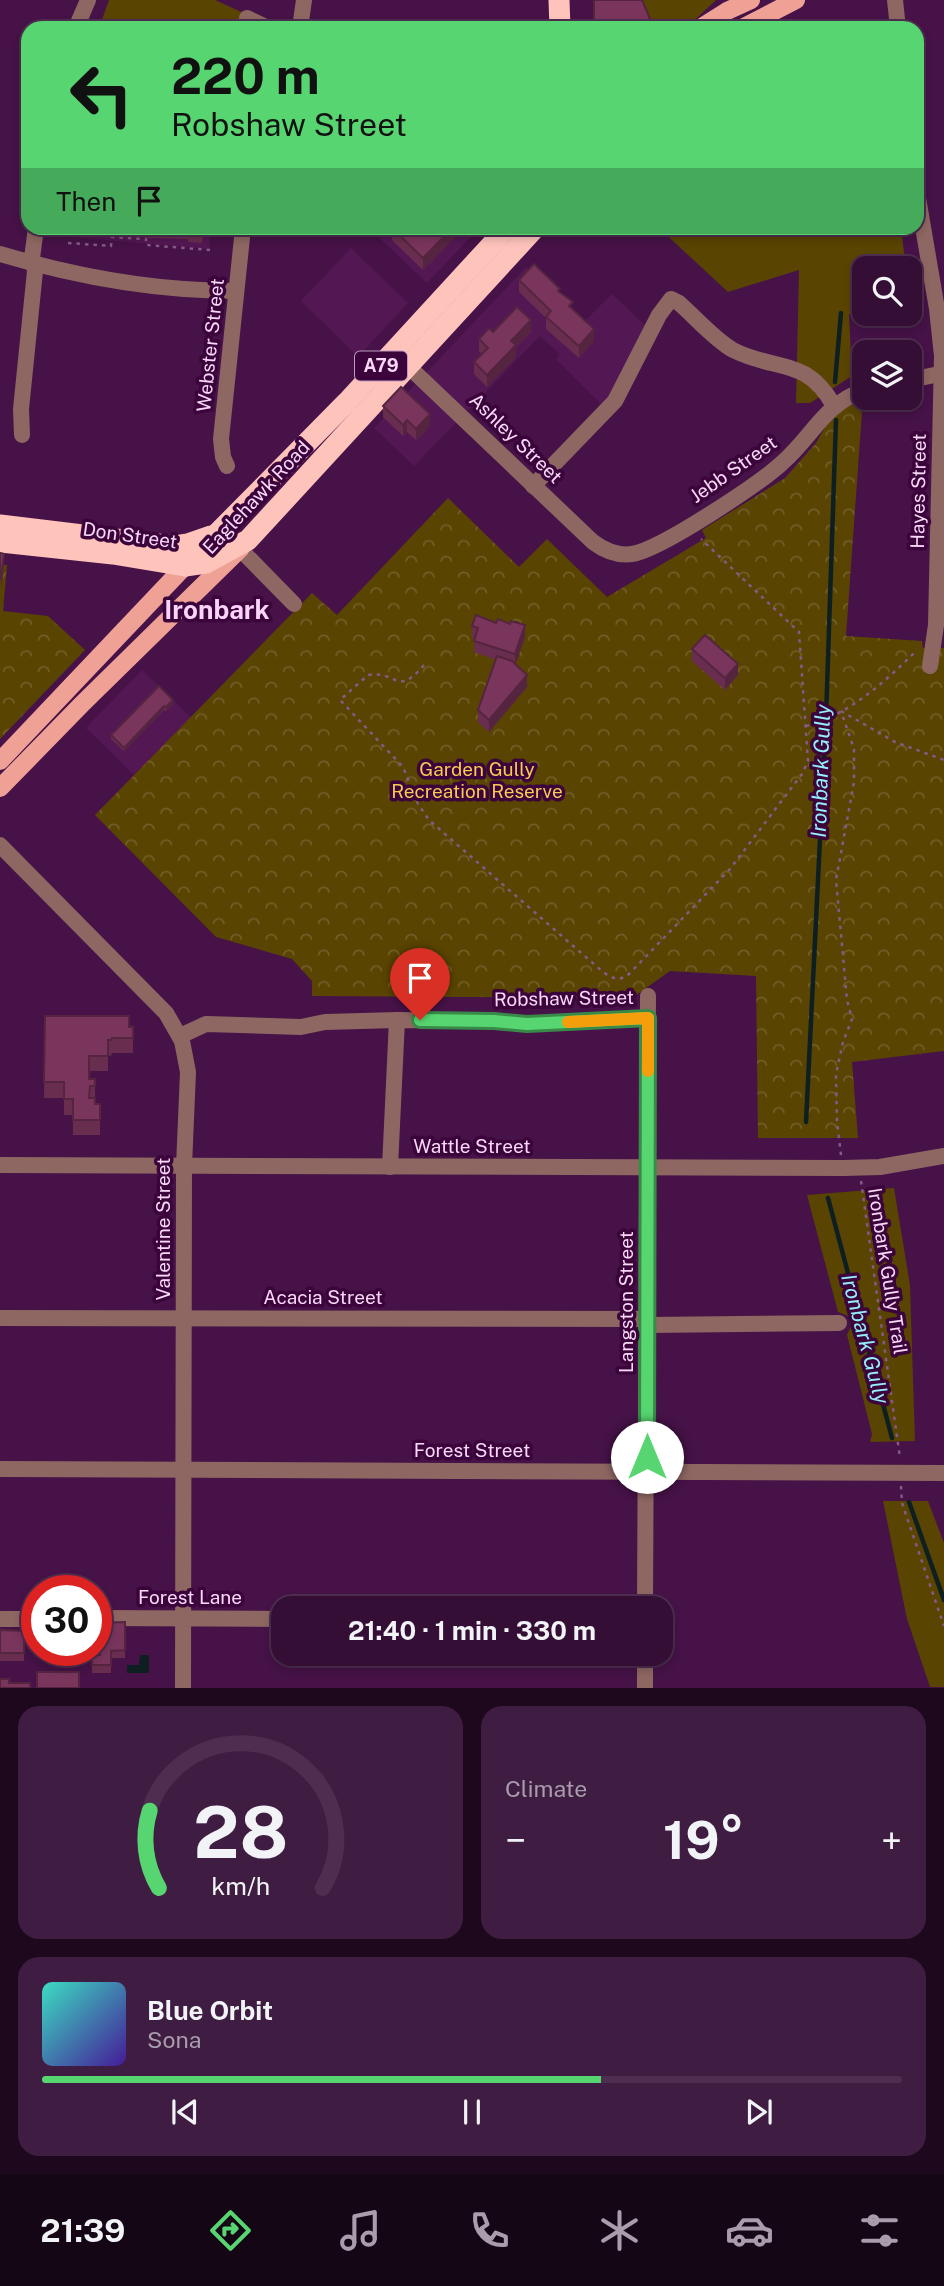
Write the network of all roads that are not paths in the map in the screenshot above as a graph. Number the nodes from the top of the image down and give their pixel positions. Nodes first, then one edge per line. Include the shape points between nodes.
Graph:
1 (88, 0) edge
2 (304, 0) edge
3 (559, 0) edge
4 (751, 0) edge
5 (796, 0) edge
6 (894, 0) edge
7 (247, 18) dead end
8 (79, 21) edge
9 (253, 21) edge
10 (301, 21) edge
11 (559, 21) edge
12 (711, 21) edge
13 (756, 21) edge
14 (897, 21) edge
15 (924, 234) edge
16 (35, 235) edge
17 (242, 235) edge
18 (502, 235) edge
19 (528, 235) edge
20 (0, 254) edge
21 (33, 263) junction
22 (236, 291) junction
23 (400, 359) junction
24 (943, 373) edge
25 (922, 377) edge
26 (852, 396) edge
27 (834, 406) junction
28 (22, 435) dead end
29 (227, 466) dead end
30 (533, 486) junction
31 (0, 525) edge
32 (213, 536) junction
33 (0, 542) edge
34 (244, 545) junction
35 (609, 552) joint
36 (185, 566) junction
37 (294, 604) dead end
38 (144, 610) junction
39 (171, 618) junction
40 (930, 666) dead end
41 (0, 761) edge
42 (0, 788) edge
43 (0, 845) edge
44 (648, 996) dead end
45 (648, 1018) junction
46 (397, 1020) junction
47 (180, 1036) junction
48 (944, 1156) edge
49 (0, 1166) edge
50 (184, 1166) junction
51 (390, 1167) junction
52 (647, 1167) junction
53 (0, 1318) edge
54 (184, 1318) junction
55 (647, 1322) junction
56 (839, 1323) dead end
57 (0, 1469) edge
58 (183, 1470) junction
59 (646, 1472) junction
60 (944, 1473) edge
61 (645, 1596) edge
62 (112, 1618) edge
63 (0, 1619) edge
64 (21, 1619) edge
65 (183, 1619) junction
66 (271, 1619) edge
67 (645, 1666) edge
68 (183, 1688) edge
69 (645, 1688) edge

1 - 8 street
2 - 10 street
3 - 11 highway
4 - 12 main road
5 - 13 main road
6 - 14 street
7 - 9 street
15 - 24 street, Hayes Street
16 - 21 street
17 - 22 street, Webster Street
18 - 23 highway, Eaglehawk Road / A79
19 - 23 highway, Eaglehawk Road / A79
20 - 21 street
21 - 22 street via 141,285
21 - 28 street
22 - 29 street, Webster Street via 221,439
23 - 30 street, Ashley Street
23 - 32 highway, Eaglehawk Road / A79 via 347,402
23 - 34 highway, Eaglehawk Road / A79
24 - 25 street
24 - 40 street, Hayes Street
26 - 27 street, Jebb Street
27 - 30 street via 812,377 734,351 671,299 615,401
27 - 35 street, Jebb Street via 784,463 746,490 641,552
30 - 35 street, Ashley Street
31 - 32 highway, Don Street / A79 via 174,546
32 - 36 highway, Eaglehawk Road
33 - 36 highway, Don Street / A79
34 - 36 highway, Don Street / A79 via 206,563
34 - 37 street
34 - 39 main road, Eaglehawk Road
36 - 38 main road, Eaglehawk Road
38 - 39 main road
38 - 41 main road, Eaglehawk Road
39 - 42 main road, Eaglehawk Road
43 - 47 street, Valentine Street via 155,1001
44 - 45 street, Langston Street
45 - 46 street, Robshaw Street via 527,1024
45 - 52 street, Langston Street
46 - 47 street, Robshaw Street via 301,1027 206,1024
46 - 51 street
47 - 50 street, Valentine Street via 188,1072
48 - 52 street, Wattle Street via 880,1167
49 - 50 street, Wattle Street
50 - 51 street, Wattle Street
50 - 54 street, Valentine Street
51 - 52 street, Wattle Street
52 - 55 street, Langston Street
53 - 54 street, Acacia Street
54 - 55 street, Acacia Street
54 - 58 street, Valentine Street
55 - 56 street, Acacia Street
55 - 59 street, Langston Street
57 - 58 street, Forest Street
58 - 59 street, Forest Street
58 - 65 street, Valentine Street
59 - 60 street, Forest Street
59 - 61 street, Langston Street
62 - 65 street, Forest Lane
63 - 64 street
65 - 66 street, Forest Lane
65 - 68 street, Valentine Street
67 - 69 street

